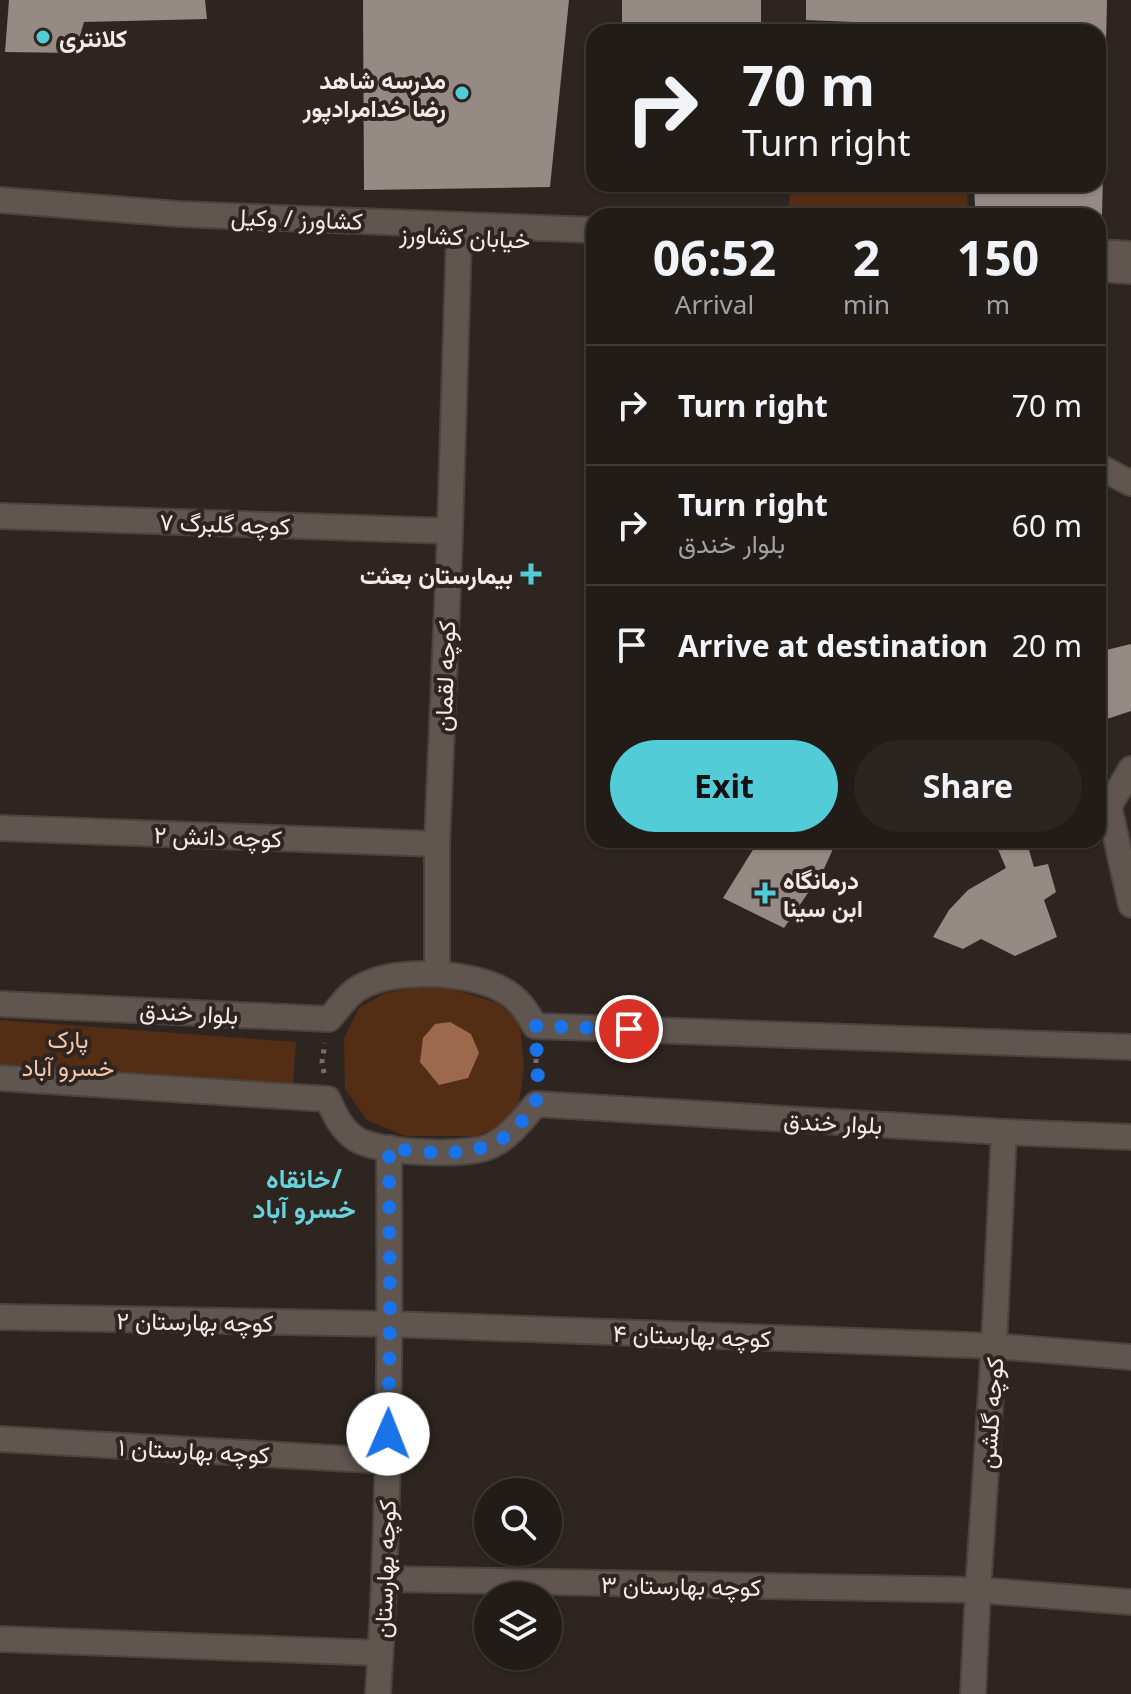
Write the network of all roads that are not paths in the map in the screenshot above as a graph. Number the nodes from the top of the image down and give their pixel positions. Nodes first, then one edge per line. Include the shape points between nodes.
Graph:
1 (0, 200) edge
2 (0, 213) edge
3 (586, 230) edge
4 (459, 235) junction
5 (586, 242) edge
6 (1106, 252) edge
7 (1131, 254) edge
8 (1106, 269) edge
9 (1131, 271) edge
10 (1106, 470) edge
11 (1131, 484) edge
12 (0, 516) edge
13 (450, 531) junction
14 (1131, 769) edge
15 (0, 828) edge
16 (437, 844) junction
17 (1131, 905) edge
18 (437, 973) junction
19 (0, 1004) edge
20 (1131, 1047) edge
21 (0, 1078) edge
22 (1004, 1132) junction
23 (1131, 1137) edge
24 (389, 1148) junction
25 (0, 1317) edge
26 (390, 1324) junction
27 (994, 1346) junction
28 (1131, 1357) edge
29 (0, 1439) edge
30 (387, 1461) junction
31 (385, 1579) junction
32 (978, 1590) junction
33 (1131, 1602) edge
34 (0, 1639) edge
35 (380, 1653) junction
36 (378, 1694) edge
37 (973, 1694) edge

1 - 3 street, کشاورز / وکیل via 179,214
2 - 4 street, خیابان کشاورز
4 - 5 street, خیابان کشاورز
4 - 13 street, کوچه لقمان
6 - 7 street
8 - 9 street
10 - 11 street
12 - 13 street, کوچه گلبرگ ۷
13 - 16 street, کوچه لقمان
14 - 17 street via 1109,806
15 - 16 street, کوچه دانش ۲
16 - 18 street, کوچه لقمان
18 - 19 street, بلوار خندق via 386,978 358,988 329,1019
18 - 20 street via 504,990 526,1008 535,1026
21 - 24 street via 328,1099 337,1121 357,1140
22 - 23 street, بلوار خندق
22 - 24 street, بلوار خندق via 536,1104 514,1131 486,1147 427,1153
22 - 27 street, کوچه گلشن
24 - 26 street, کوچه بهارستان
25 - 26 street, کوچه بهارستان ۲
26 - 27 street, کوچه بهارستان ۴
26 - 30 street, کوچه بهارستان
27 - 28 street, کوچه بهارستان ۴
27 - 32 street, کوچه گلشن
29 - 30 street, کوچه بهارستان ۱
30 - 31 street, کوچه بهارستان
31 - 32 street, کوچه بهارستان ۳
31 - 35 street, کوچه بهارستان
32 - 33 street, کوچه بهارستان ۳
32 - 37 street, کوچه گلشن
34 - 35 street, کوچه بهارستان
35 - 36 street, کوچه بهارستان

